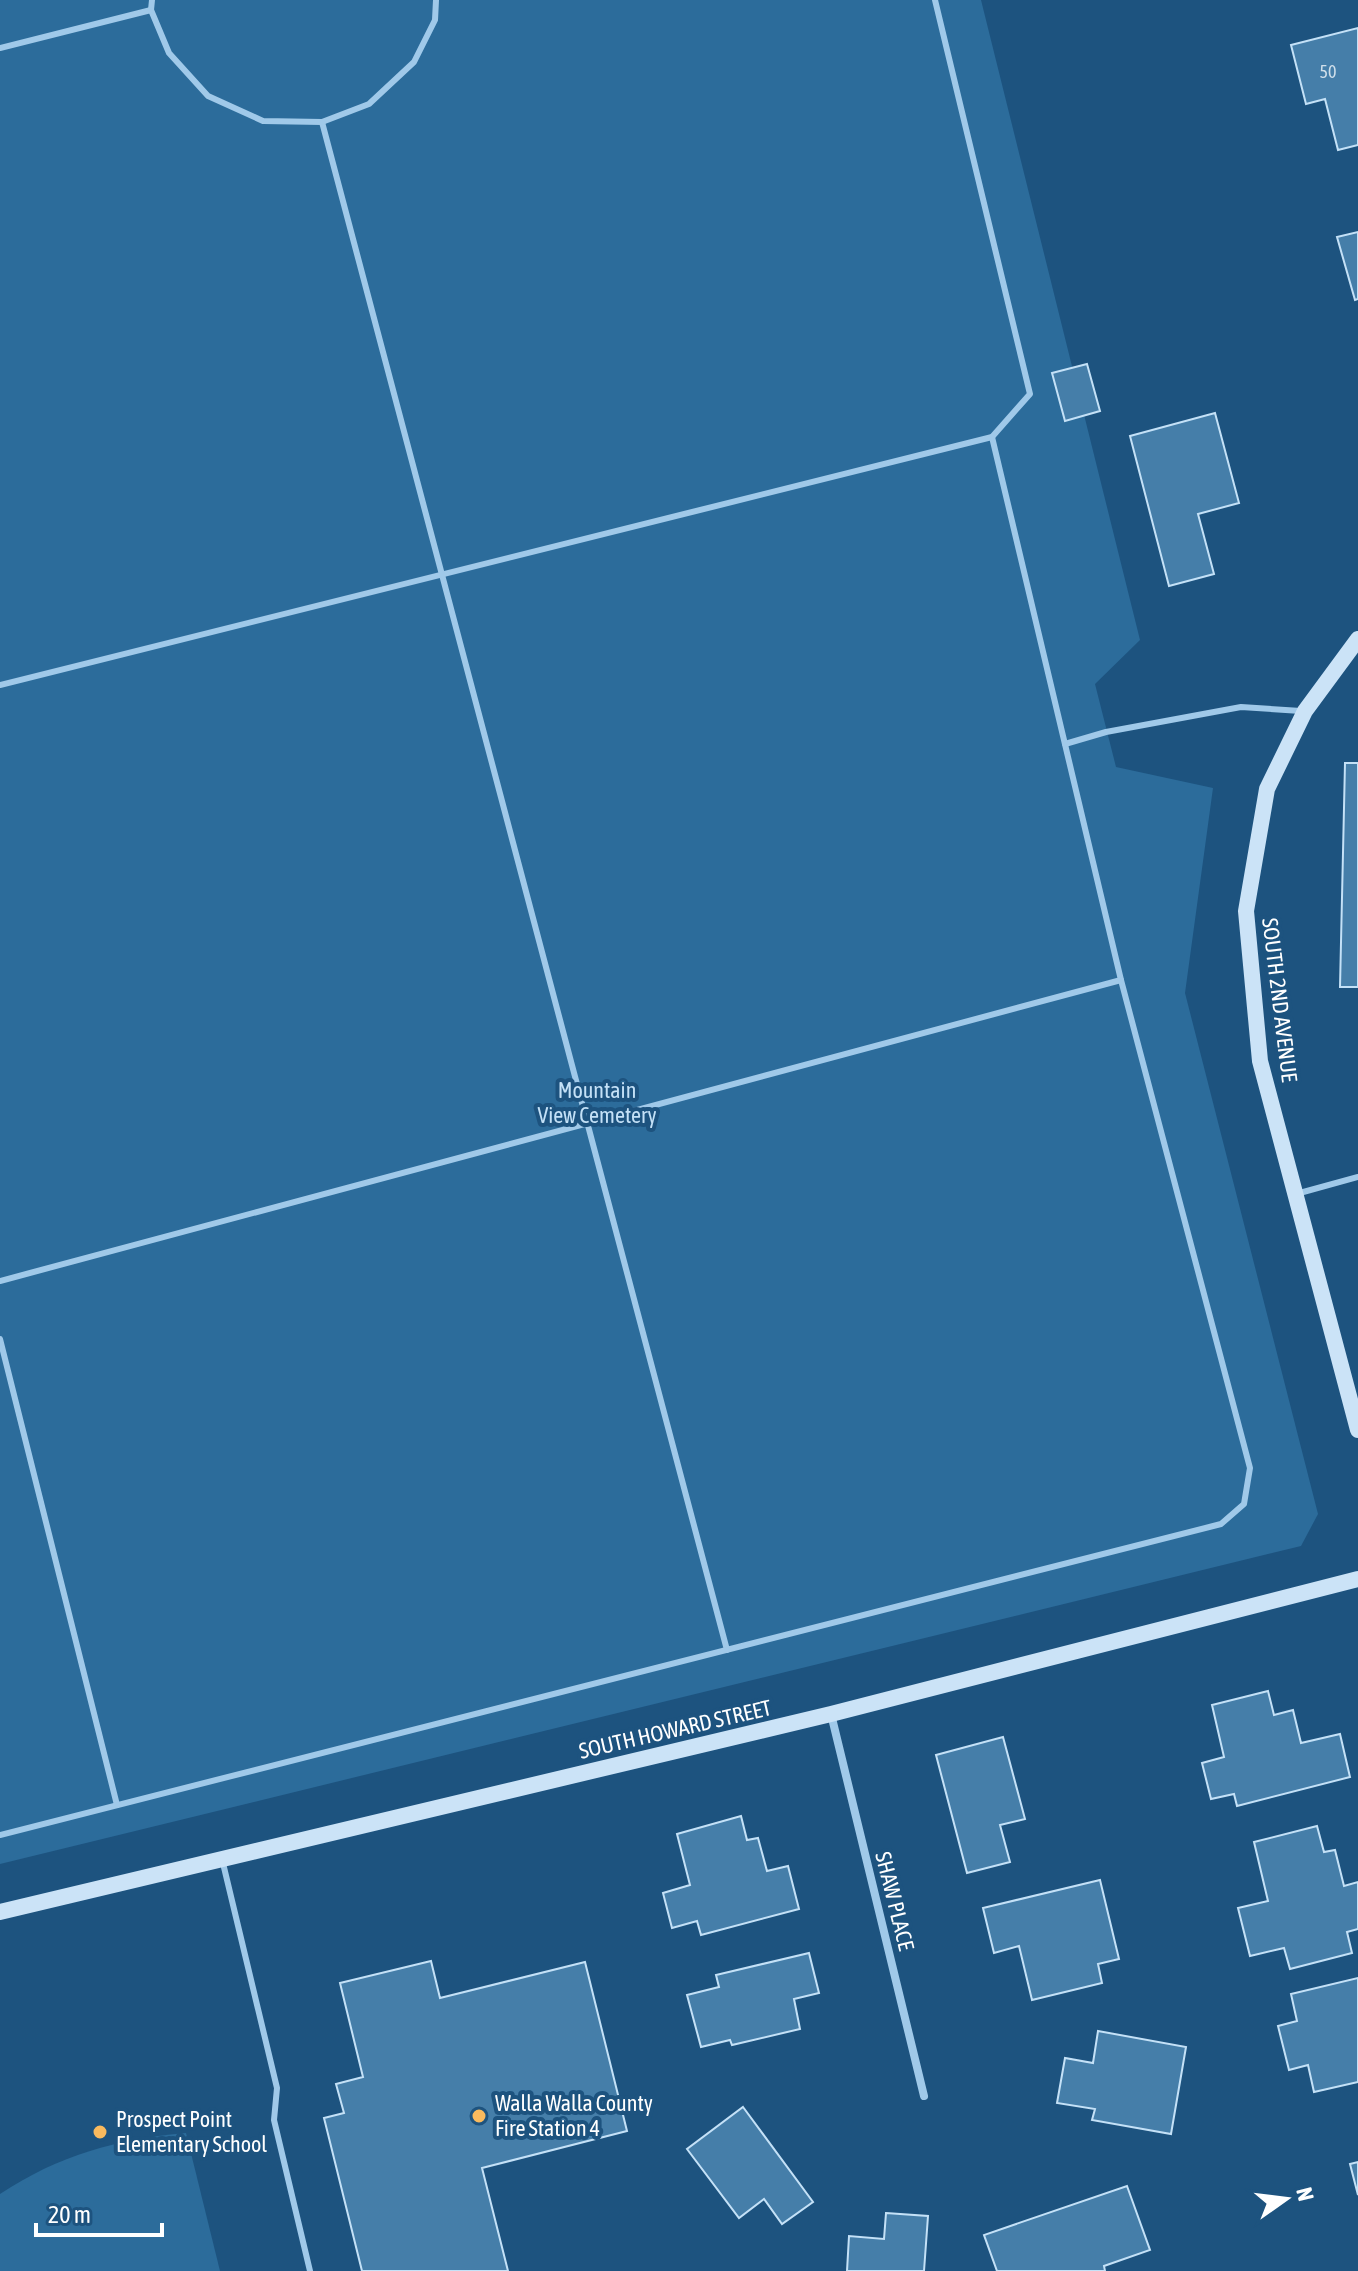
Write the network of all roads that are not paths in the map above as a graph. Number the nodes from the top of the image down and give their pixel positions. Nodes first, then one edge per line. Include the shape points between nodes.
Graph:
1 (152, 0) edge
2 (436, 0) edge
3 (935, 0) edge
4 (151, 10) junction
5 (0, 48) edge
6 (322, 122) junction
7 (992, 437) junction
8 (442, 575) junction
9 (1358, 639) edge
10 (0, 685) edge
11 (1305, 711) junction
12 (1065, 744) junction
13 (1121, 980) junction
14 (587, 1124) junction
15 (1358, 1177) edge
16 (1295, 1194) junction
17 (0, 1281) edge
18 (0, 1339) edge
19 (1358, 1430) edge
20 (1358, 1579) edge
21 (727, 1650) junction
22 (831, 1714) junction
23 (117, 1805) junction
24 (0, 1835) edge
25 (222, 1859) junction
26 (0, 1912) edge
27 (924, 2096) dead end
28 (310, 2271) edge

1 - 4 lane
2 - 6 lane via 435,20 414,62 369,104
3 - 7 lane via 1030,394
4 - 5 lane
4 - 6 lane via 169,53 208,96 263,121
6 - 8 lane
7 - 8 lane
7 - 12 lane
8 - 10 lane
8 - 14 lane
9 - 11 main road, SOUTH 2ND AVENUE
11 - 12 lane via 1241,707
11 - 16 main road, SOUTH 2ND AVENUE via 1267,789 1246,911 1260,1061
12 - 13 lane
13 - 14 lane
13 - 21 lane via 1250,1468 1244,1504 1221,1524
14 - 17 lane
14 - 21 lane
15 - 16 lane
16 - 19 main road, SOUTH 2ND AVENUE
18 - 23 lane
20 - 22 main road, SOUTH HOWARD STREET
21 - 23 lane
22 - 25 main road, SOUTH HOWARD STREET
22 - 27 street, SHAW PLACE
23 - 24 lane
25 - 26 main road, SOUTH HOWARD STREET
25 - 28 lane via 277,2088 274,2120

